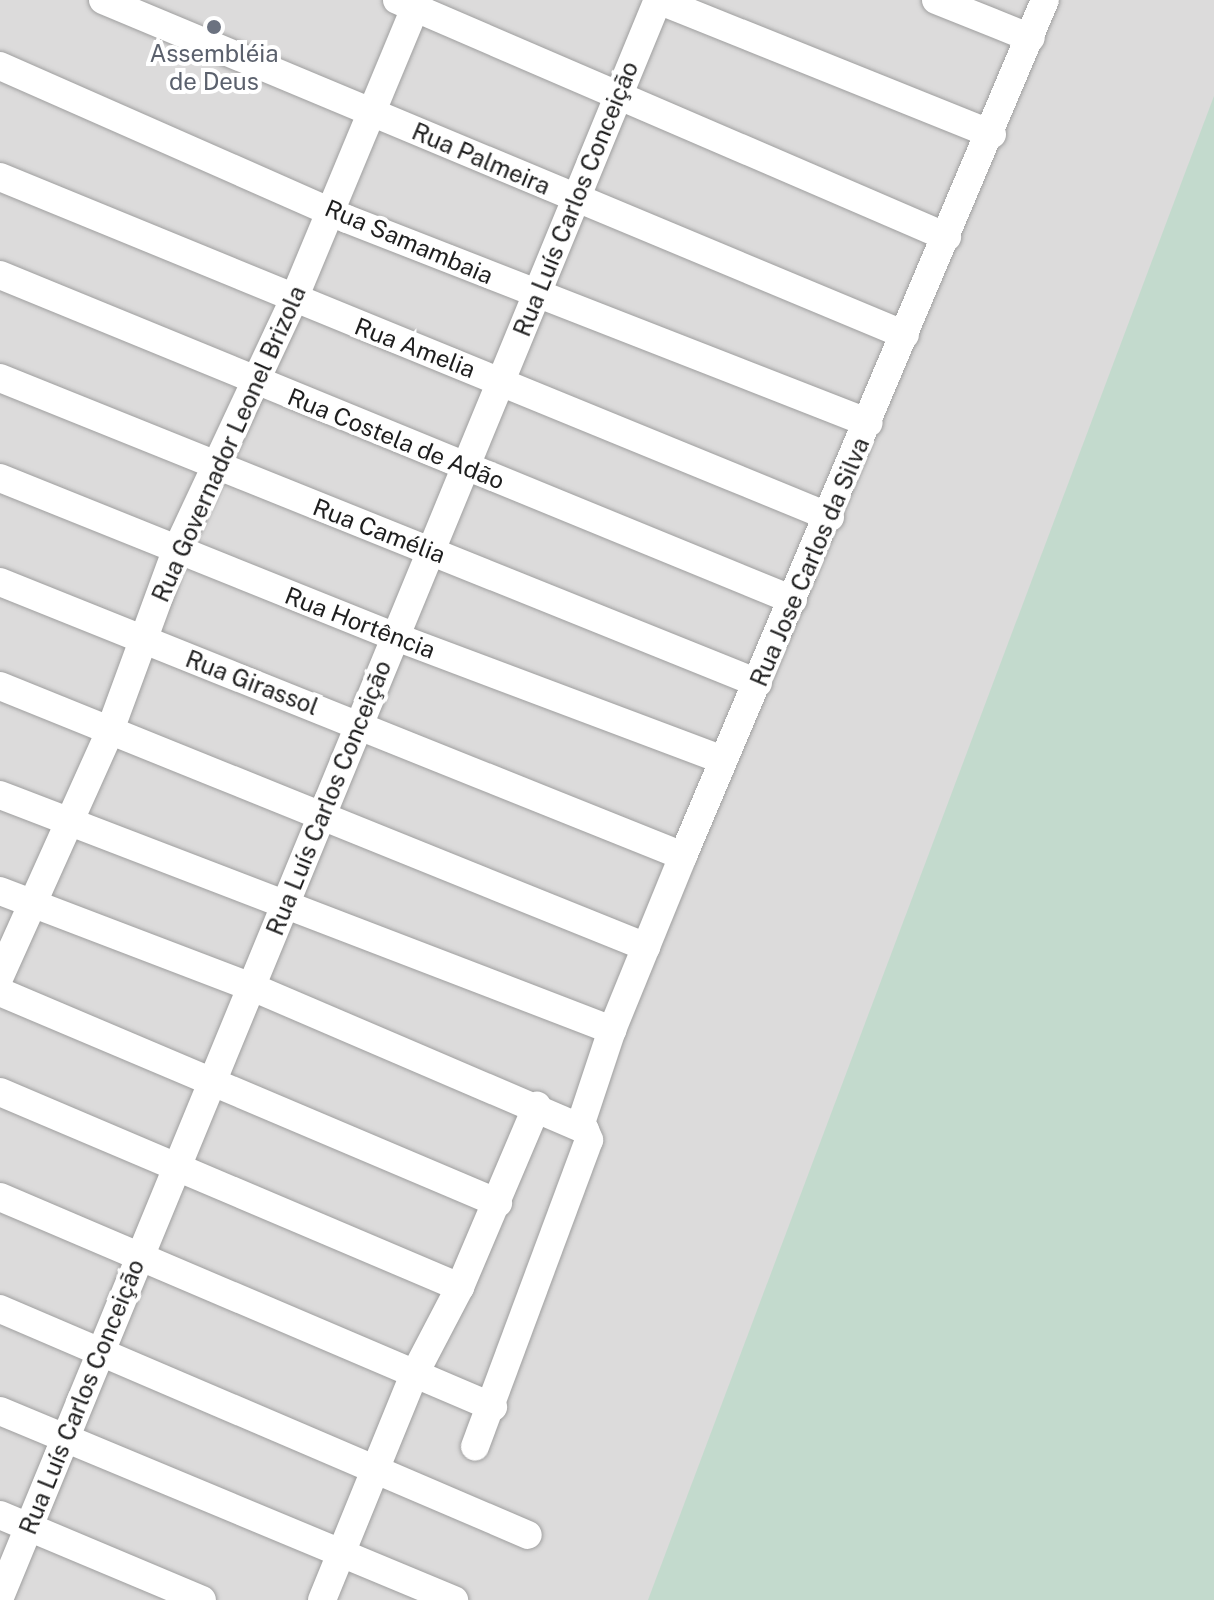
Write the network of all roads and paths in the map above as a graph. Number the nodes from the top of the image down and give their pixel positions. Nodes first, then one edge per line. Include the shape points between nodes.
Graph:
1 (103, 0) edge
2 (658, 0) edge
3 (936, 0) edge
4 (1045, 0) edge
5 (410, 3) edge
6 (1031, 38) junction
7 (0, 66) edge
8 (619, 94) junction
9 (375, 113) junction
10 (992, 134) junction
11 (0, 177) edge
12 (577, 199) junction
13 (333, 210) junction
14 (947, 237) junction
15 (0, 275) edge
16 (537, 295) junction
17 (293, 301) junction
18 (905, 335) junction
19 (0, 378) edge
20 (501, 381) junction
21 (251, 382) junction
22 (869, 423) junction
23 (466, 466) junction
24 (214, 467) junction
25 (0, 478) edge
26 (830, 517) junction
27 (176, 551) junction
28 (431, 551) junction
29 (0, 582) edge
30 (793, 600) junction
31 (396, 637) junction
32 (144, 641) junction
33 (758, 683) junction
34 (0, 686) edge
35 (360, 725) junction
36 (109, 733) junction
37 (723, 760) junction
38 (0, 795) edge
39 (321, 818) junction
40 (68, 824) junction
41 (683, 856) junction
42 (0, 891) edge
43 (31, 903) junction
44 (284, 908) junction
45 (646, 947) junction
46 (0, 976) edge
47 (252, 987) junction
48 (0, 992) edge
49 (612, 1030) junction
50 (212, 1083) junction
51 (0, 1092) edge
52 (537, 1106) junction
53 (580, 1126) junction
54 (176, 1170) junction
55 (0, 1197) edge
56 (498, 1203) junction
57 (139, 1259) junction
58 (460, 1287) junction
59 (0, 1309) edge
60 (100, 1355) junction
61 (414, 1375) junction
62 (493, 1407) junction
63 (0, 1411) edge
64 (64, 1441) junction
65 (475, 1446) dead end
66 (372, 1472) junction
67 (0, 1515) edge
68 (28, 1528) junction
69 (528, 1535) dead end
70 (339, 1556) junction
71 (0, 1597) edge
72 (202, 1600) edge
73 (322, 1600) edge
74 (454, 1600) edge

1 - 9 street, Rua Palmeira
2 - 8 street, Rua Luís Carlos Conceição
2 - 10 street
3 - 6 street
4 - 6 street, Rua Jose Carlos da Silva
5 - 8 street
5 - 9 street, Rua Governador Leonel Brizola
6 - 10 street, Rua Jose Carlos da Silva
7 - 13 street, Rua Samambaia
8 - 12 street, Rua Luís Carlos Conceição
8 - 14 street
9 - 12 street, Rua Palmeira
9 - 13 street, Rua Governador Leonel Brizola
10 - 14 street, Rua Jose Carlos da Silva
11 - 17 street, Rua Amelia
12 - 16 street, Rua Luís Carlos Conceição
12 - 18 street, Rua Palmeira
13 - 16 street, Rua Samambaia
13 - 17 street, Rua Governador Leonel Brizola
14 - 18 street, Rua Jose Carlos da Silva
15 - 21 street, Rua Costela de Adão
16 - 20 street, Rua Luís Carlos Conceição
16 - 22 street, Rua Samambaia
17 - 20 street, Rua Amelia
17 - 21 street, Rua Governador Leonel Brizola
18 - 22 street, Rua Jose Carlos da Silva
19 - 24 street, Rua Camélia
20 - 23 street, Rua Luís Carlos Conceição
20 - 26 street, Rua Amelia
21 - 23 street, Rua Costela de Adão
21 - 24 street, Rua Governador Leonel Brizola
22 - 26 street, Rua Jose Carlos da Silva
23 - 28 street, Rua Luís Carlos Conceição
23 - 30 street, Rua Costela de Adão
24 - 27 street, Rua Governador Leonel Brizola
24 - 28 street, Rua Camélia
25 - 27 street, Rua Hortência
26 - 30 street, Rua Jose Carlos da Silva
27 - 31 street, Rua Hortência
27 - 32 street, Rua Governador Leonel Brizola
28 - 31 street, Rua Luís Carlos Conceição
28 - 33 street, Rua Camélia
29 - 32 street, Rua Girassol
30 - 33 street, Rua Jose Carlos da Silva
31 - 35 street, Rua Luís Carlos Conceição
31 - 37 street, Rua Hortência
32 - 35 street, Rua Girassol
32 - 36 street, Rua Governador Leonel Brizola
33 - 37 street, Rua Jose Carlos da Silva
34 - 36 street
35 - 39 street, Rua Luís Carlos Conceição
35 - 41 street, Rua Girassol
36 - 39 street
36 - 40 street, Rua Governador Leonel Brizola
37 - 41 street, Rua Jose Carlos da Silva
38 - 40 street
39 - 44 street, Rua Luís Carlos Conceição
39 - 45 street
40 - 43 street, Rua Governador Leonel Brizola
40 - 44 street
41 - 45 street, Rua Jose Carlos da Silva
42 - 43 street
43 - 46 street, Rua Governador Leonel Brizola
43 - 47 street
44 - 47 street, Rua Luís Carlos Conceição
44 - 49 street
45 - 49 street, Rua Jose Carlos da Silva
47 - 50 street, Rua Luís Carlos Conceição
47 - 52 street
48 - 50 street
49 - 53 street, Rua Jose Carlos da Silva
50 - 54 street, Rua Luís Carlos Conceição
50 - 56 street
51 - 54 street
52 - 53 street
52 - 56 street
53 - 62 street via 589,1140
54 - 57 street, Rua Luís Carlos Conceição
54 - 58 street
55 - 57 street
56 - 58 street
57 - 60 street, Rua Luís Carlos Conceição
57 - 61 street
58 - 61 street
59 - 60 street
60 - 64 street, Rua Luís Carlos Conceição
60 - 66 street
61 - 62 street
61 - 66 street
62 - 65 street
63 - 64 street
64 - 68 street, Rua Luís Carlos Conceição
64 - 70 street
66 - 69 street
66 - 70 street
67 - 68 street
68 - 71 street, Rua Luís Carlos Conceição
68 - 72 street
70 - 73 street
70 - 74 street

